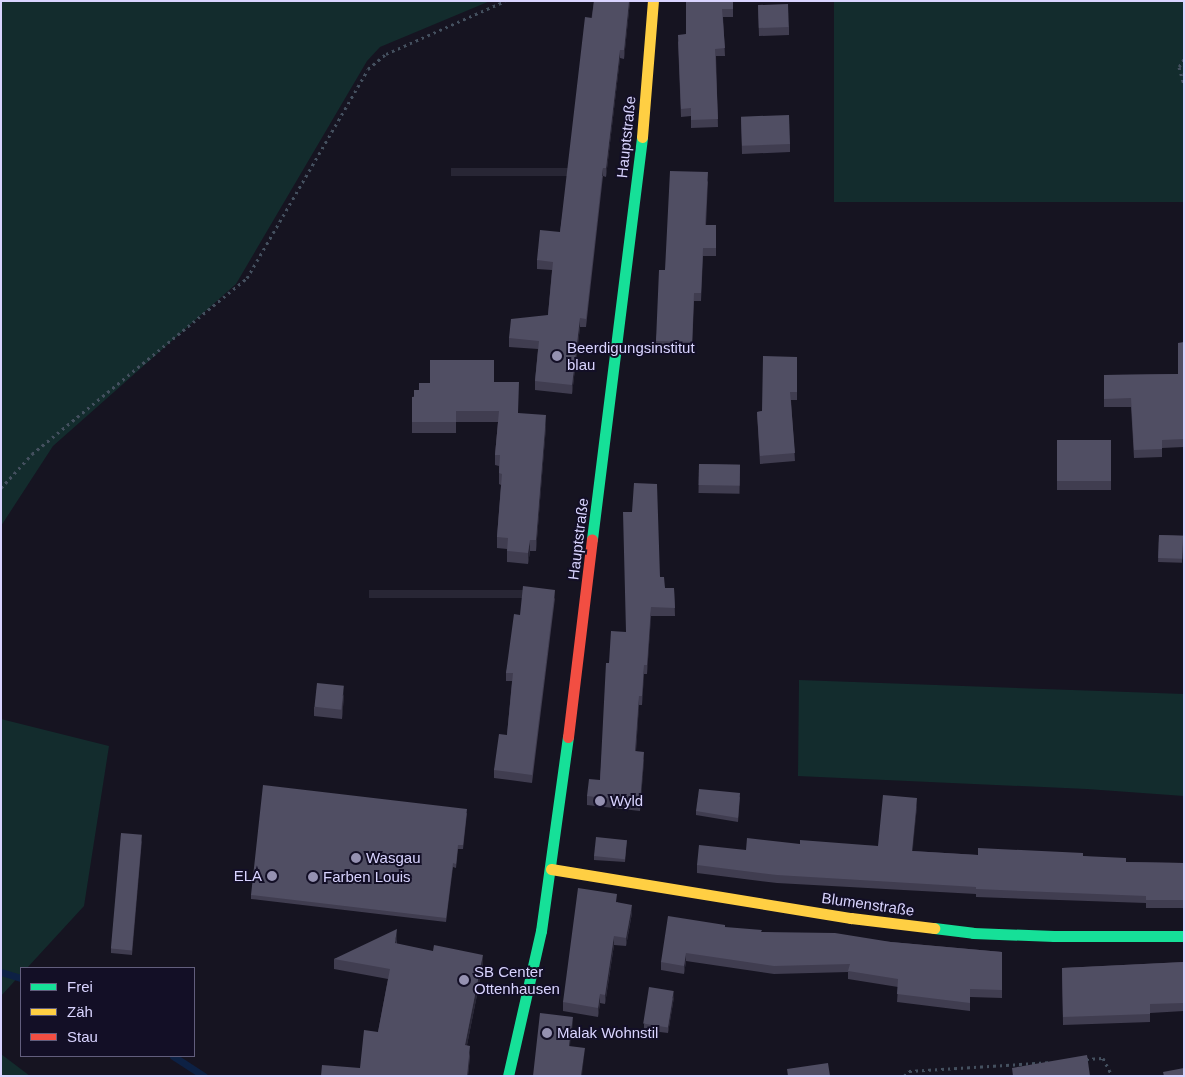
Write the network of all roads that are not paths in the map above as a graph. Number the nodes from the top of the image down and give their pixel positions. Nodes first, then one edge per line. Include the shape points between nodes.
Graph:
1 (653, 1) edge
2 (551, 869) junction
3 (1184, 936) edge
4 (508, 1076) edge

1 - 2 main road, Hauptstraße via 645,110
2 - 3 main road, Blumenstraße via 851,918 973,933
2 - 4 main road, Hauptstraße via 540,940

